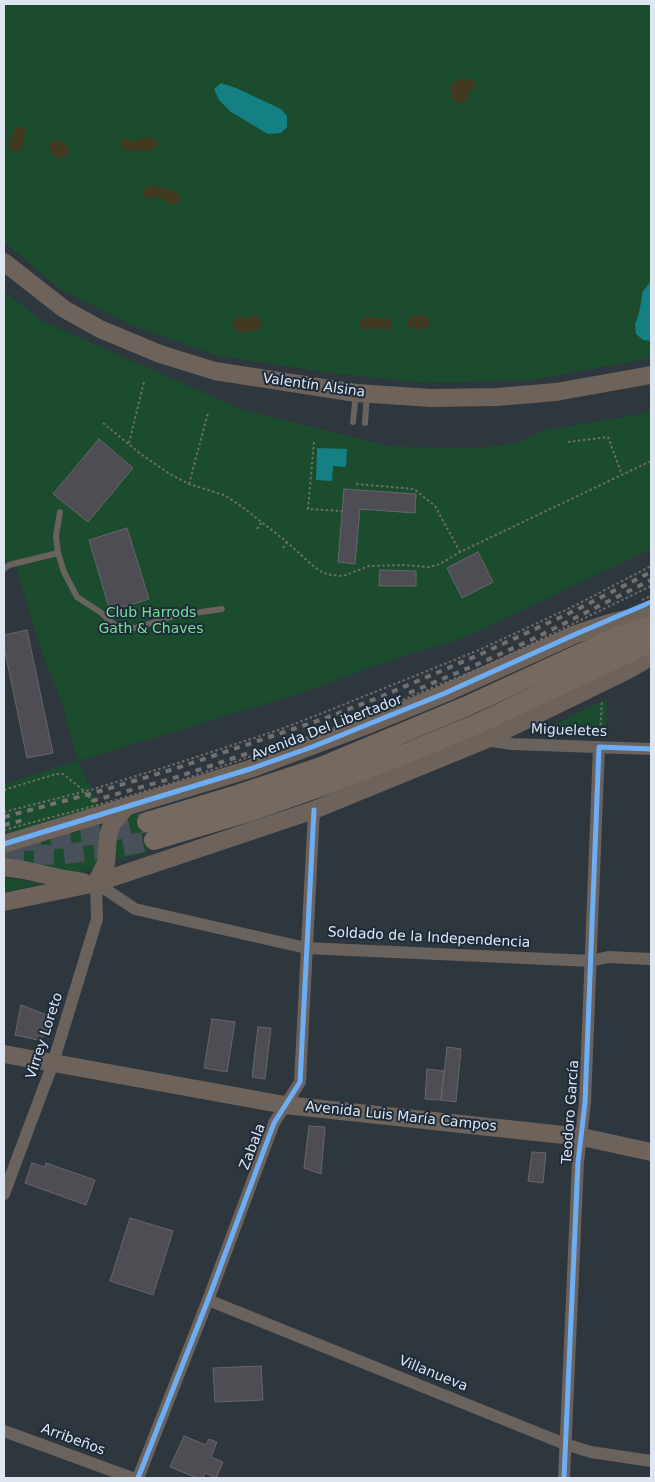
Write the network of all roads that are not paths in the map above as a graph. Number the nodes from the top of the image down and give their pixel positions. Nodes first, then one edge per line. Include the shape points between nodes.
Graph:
1 (4, 262) edge
2 (651, 375) edge
3 (362, 393) junction
4 (353, 422) dead end
5 (365, 423) dead end
6 (60, 512) dead end
7 (58, 553) junction
8 (4, 569) edge
9 (222, 609) dead end
10 (647, 610) edge
11 (651, 626) edge
12 (651, 642) edge
13 (651, 655) edge
14 (485, 740) junction
15 (599, 747) junction
16 (651, 749) edge
17 (126, 806) junction
18 (314, 810) junction
19 (4, 844) edge
20 (4, 867) edge
21 (96, 884) junction
22 (4, 902) edge
23 (306, 948) junction
24 (651, 959) edge
25 (591, 961) junction
26 (4, 1054) edge
27 (53, 1063) junction
28 (285, 1104) junction
29 (582, 1137) junction
30 (651, 1152) edge
31 (4, 1194) edge
32 (208, 1300) junction
33 (4, 1431) edge
34 (565, 1444) junction
35 (651, 1462) edge
36 (132, 1478) edge
37 (138, 1478) edge
38 (564, 1478) edge

1 - 3 main road, Valentín Alsina via 64,309 100,329 160,354 215,371
2 - 3 main road, Valentín Alsina via 556,392 497,397 432,398
3 - 4 lane
3 - 5 lane
6 - 7 lane via 56,536
7 - 8 lane
7 - 9 lane via 77,597 116,626 135,628 174,616
10 - 17 main road, Avenida Del Libertador via 639,616 576,634 443,694 286,756
11 - 12 main road via 620,636 467,706 321,767 240,794 151,831 248,812 333,782 486,720
13 - 14 main road
14 - 15 street, Migueletes
14 - 18 main road
15 - 16 street, Migueletes
15 - 25 street, Teodoro García
17 - 19 main road, Avenida Del Libertador
17 - 21 main road via 112,824 106,863
18 - 21 main road
18 - 23 street, Zabala
20 - 21 main road
21 - 22 main road
21 - 23 street, Soldado de la Independencia via 135,909
21 - 27 street, Virrey Loreto via 98,919
23 - 25 street, Soldado de la Independencia
23 - 28 street, Zabala via 300,1082
24 - 25 street, Soldado de la Independencia via 608,957
25 - 29 street, Teodoro García
26 - 27 main road, Avenida Luis María Campos
27 - 28 main road, Avenida Luis María Campos
27 - 31 street, Virrey Loreto
28 - 29 main road, Avenida Luis María Campos
28 - 32 street, Zabala via 274,1123
29 - 30 main road, Avenida Luis María Campos
29 - 34 street, Teodoro García via 578,1162
32 - 34 street, Villanueva
32 - 37 street, Zabala
33 - 36 street, Arribeños
34 - 35 street, Villanueva
34 - 38 street, Teodoro García

